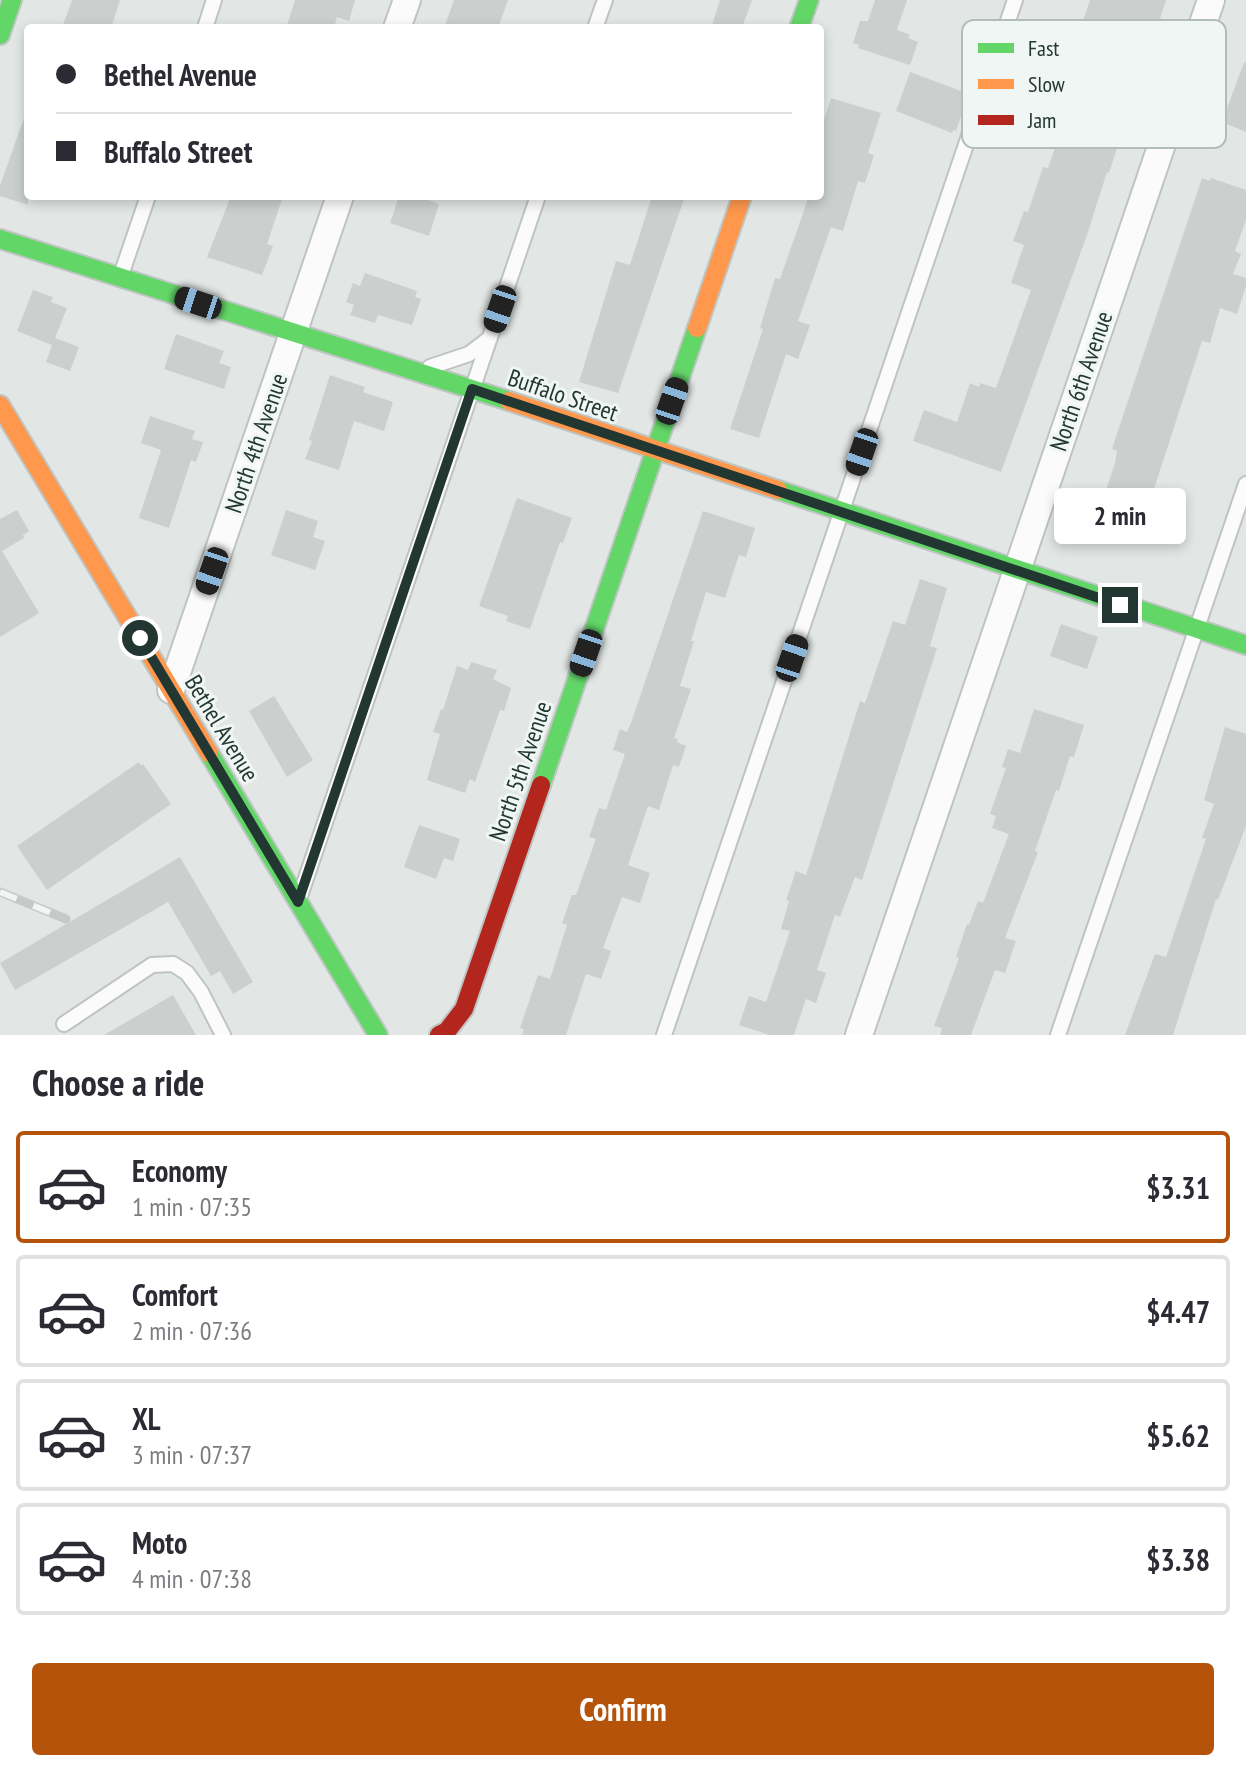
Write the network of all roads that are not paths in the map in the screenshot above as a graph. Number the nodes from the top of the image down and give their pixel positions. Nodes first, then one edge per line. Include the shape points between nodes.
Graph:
1 (12, 0) edge
2 (214, 0) edge
3 (407, 0) edge
4 (605, 0) edge
5 (809, 0) edge
6 (1015, 0) edge
7 (1211, 0) edge
8 (1008, 20) edge
9 (1204, 20) edge
10 (206, 24) edge
11 (398, 24) edge
12 (596, 24) edge
13 (800, 24) edge
14 (0, 35) edge
15 (965, 148) edge
16 (1161, 148) edge
17 (147, 200) edge
18 (339, 200) edge
19 (537, 200) edge
20 (741, 200) edge
21 (0, 239) edge
22 (120, 278) junction
23 (293, 334) junction
24 (490, 338) junction
25 (414, 370) junction
26 (472, 389) junction
27 (0, 405) edge
28 (655, 451) junction
29 (1246, 484) edge
30 (841, 513) junction
31 (1017, 571) junction
32 (1196, 629) junction
33 (1246, 645) edge
34 (171, 690) junction
35 (298, 902) junction
36 (64, 1024) dead end
37 (223, 1035) edge
38 (378, 1035) edge
39 (439, 1035) edge
40 (664, 1035) edge
41 (859, 1035) edge
42 (1058, 1035) edge

1 - 14 street
2 - 10 lane
3 - 11 street
4 - 12 lane
5 - 13 street
6 - 8 lane
7 - 9 street, North 6th Avenue
15 - 30 lane
16 - 31 street, North 6th Avenue
17 - 22 lane
18 - 23 street, North 4th Avenue
19 - 24 lane
20 - 28 street, North 5th Avenue
21 - 22 street, Buffalo Street
22 - 23 street, Buffalo Street
23 - 25 street, Buffalo Street
23 - 34 street, North 4th Avenue
24 - 25 lane via 469,354
24 - 26 lane
25 - 26 street, Buffalo Street
26 - 28 street, Buffalo Street
26 - 35 lane
27 - 34 street, Bethel Avenue
28 - 30 street, Buffalo Street
28 - 39 street, North 5th Avenue via 464,1009
29 - 32 lane
30 - 31 street, Buffalo Street
30 - 40 lane
31 - 32 street, Buffalo Street
31 - 41 street, North 6th Avenue
32 - 33 street, Buffalo Street
32 - 42 lane
34 - 35 street, Bethel Avenue
35 - 38 street, Bethel Avenue
36 - 37 lane via 152,965 173,964 201,992

